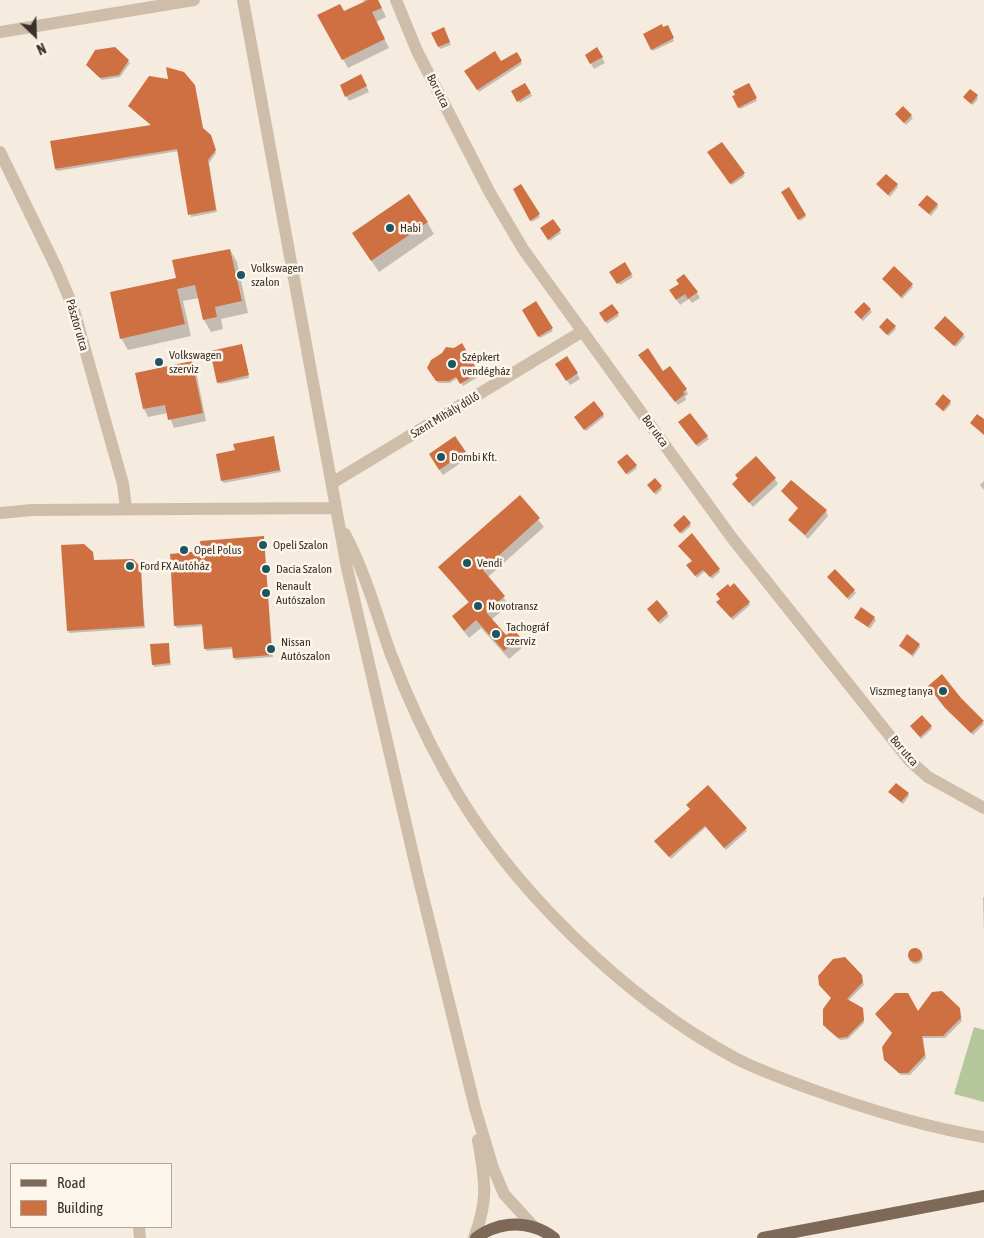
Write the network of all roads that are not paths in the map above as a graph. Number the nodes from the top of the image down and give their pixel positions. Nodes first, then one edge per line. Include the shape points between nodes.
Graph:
1 (194, 0) edge
2 (243, 0) edge
3 (396, 0) edge
4 (0, 32) edge
5 (0, 152) edge
6 (583, 331) junction
7 (332, 483) junction
8 (126, 508) junction
9 (0, 513) edge
10 (337, 514) junction
11 (984, 808) edge
12 (476, 1108) junction
13 (984, 1137) edge
14 (984, 1196) edge
15 (534, 1227) junction
16 (475, 1238) edge
17 (554, 1238) edge
18 (763, 1238) edge

1 - 4 street
2 - 7 street
3 - 6 street, Bor utca via 417,51 490,193 523,249
5 - 8 street, Pásztor utca via 57,268 72,306 123,484
6 - 7 street, Szent Mihály dűlő
6 - 11 street, Bor utca via 732,538 909,760 928,777
7 - 10 street
8 - 9 street
8 - 10 street via 275,508
10 - 12 street via 362,638
10 - 13 street via 360,563 412,707 448,777 506,862 583,944 630,987 683,1026 736,1058 860,1107 919,1124
12 - 15 street via 504,1194
12 - 16 street via 476,1130 486,1191
14 - 18 main road
15 - 16 main road via 508,1224
15 - 17 main road

